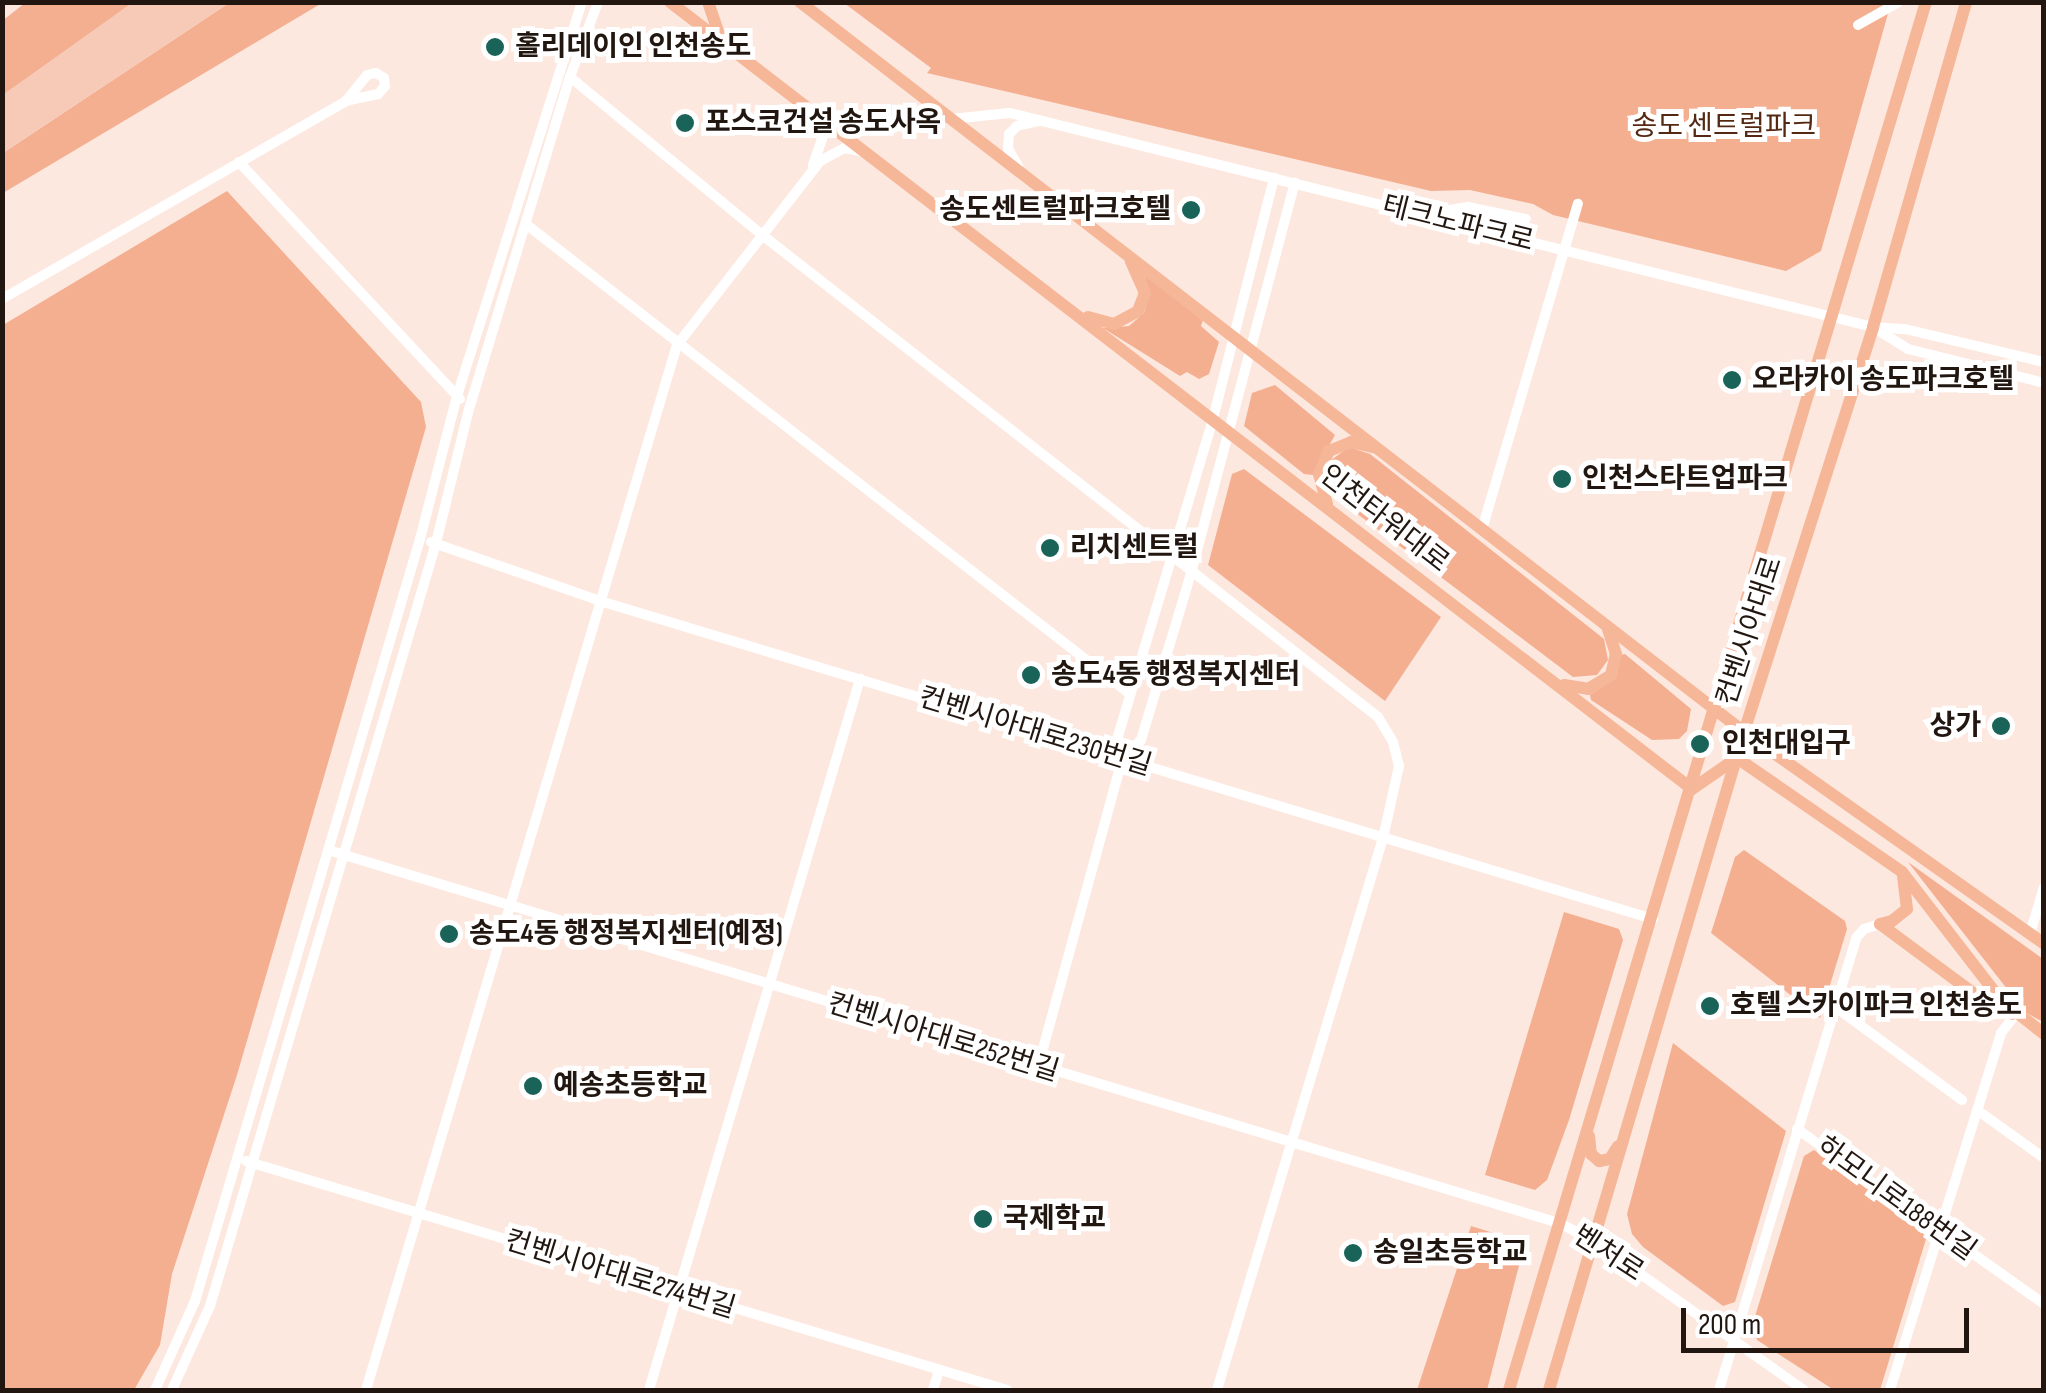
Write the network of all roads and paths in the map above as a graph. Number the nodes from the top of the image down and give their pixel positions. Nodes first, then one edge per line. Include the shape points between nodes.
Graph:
1 (582, 2) edge
2 (598, 2) edge
3 (670, 2) edge
4 (708, 2) edge
5 (800, 2) edge
6 (1899, 2) edge
7 (1926, 2) edge
8 (1966, 2) edge
9 (1858, 25) dead end
10 (726, 46) junction
11 (570, 77) junction
12 (346, 101) dead end
13 (806, 108) junction
14 (950, 118) junction
15 (1043, 121) junction
16 (862, 152) junction
17 (239, 162) junction
18 (808, 175) junction
19 (1028, 178) junction
20 (1274, 178) junction
21 (1295, 183) junction
22 (1578, 204) dead end
23 (1422, 214) junction
24 (1526, 219) dead end
25 (527, 225) junction
26 (761, 234) junction
27 (1564, 250) junction
28 (1128, 255) junction
29 (2, 299) edge
30 (1076, 313) junction
31 (1835, 317) junction
32 (1873, 327) junction
33 (1235, 334) junction
34 (677, 344) junction
35 (1252, 348) junction
36 (2044, 362) edge
37 (2044, 383) edge
38 (457, 396) junction
39 (469, 409) junction
40 (1214, 419) junction
41 (1230, 432) junction
42 (1385, 451) junction
43 (1332, 511) junction
44 (1483, 526) junction
45 (420, 539) junction
46 (436, 543) junction
47 (1171, 559) junction
48 (1191, 573) junction
49 (600, 601) junction
50 (1601, 618) junction
51 (1548, 678) junction
52 (860, 679) junction
53 (1130, 694) junction
54 (1717, 708) junction
55 (1744, 732) junction
56 (1737, 758) junction
57 (1122, 759) junction
58 (1692, 789) junction
59 (1383, 838) junction
60 (328, 850) junction
61 (343, 854) junction
62 (1902, 872) junction
63 (2044, 888) edge
64 (509, 908) junction
65 (1899, 918) junction
66 (1652, 919) junction
67 (1880, 924) junction
68 (2030, 934) junction
69 (1900, 937) junction
70 (2044, 944) edge
71 (772, 986) junction
72 (1834, 1006) junction
73 (2016, 1015) junction
74 (2044, 1034) edge
75 (1038, 1066) junction
76 (1962, 1100) dead end
77 (1977, 1110) junction
78 (1590, 1124) junction
79 (1798, 1129) junction
80 (1625, 1133) junction
81 (1291, 1142) junction
82 (234, 1158) junction
83 (2044, 1158) edge
84 (250, 1162) junction
85 (418, 1214) junction
86 (1560, 1223) junction
87 (1941, 1231) junction
88 (1594, 1241) junction
89 (678, 1292) junction
90 (2044, 1304) edge
91 (1733, 1340) junction
92 (939, 1370) junction
93 (155, 1390) edge
94 (172, 1390) edge
95 (366, 1390) edge
96 (649, 1390) edge
97 (933, 1390) edge
98 (1006, 1390) edge
99 (1216, 1390) edge
100 (1510, 1390) edge
101 (1549, 1390) edge
102 (1719, 1390) edge
103 (1804, 1390) edge
104 (1890, 1390) edge

1 - 38 street
2 - 11 street
3 - 10 main road, 인천타워대로
4 - 10 main road via 711,23
5 - 14 main road, 인천타워대로
6 - 9 street
7 - 31 main road, 컨벤시아대로
8 - 32 main road, 컨벤시아대로
10 - 13 main road, 인천타워대로
11 - 25 street
11 - 26 street
12 - 17 street
13 - 16 main road, 인천타워대로
13 - 18 street via 822,138
14 - 15 street, 테크노파크로 via 998,112
14 - 19 main road, 인천타워대로
15 - 19 street via 1009,134 1011,156
15 - 20 street, 테크노파크로
16 - 18 street via 835,151
16 - 30 main road, 인천타워대로
17 - 29 street
17 - 38 street
18 - 26 street
19 - 28 main road, 인천타워대로
20 - 21 street, 테크노파크로
20 - 33 street
21 - 23 street, 테크노파크로
21 - 35 street
22 - 27 street
23 - 24 street via 1468,208
23 - 27 street, 테크노파크로
25 - 34 street
25 - 39 street
26 - 34 street
26 - 47 street
27 - 31 street, 테크노파크로
27 - 44 street
28 - 30 main road via 1144,285 1138,312 1114,324
28 - 33 main road, 인천타워대로
30 - 40 main road, 인천타워대로
31 - 32 street, 테크노파크로
31 - 54 main road, 컨벤시아대로
32 - 36 street, 테크노파크로
32 - 37 street, 테크노파크로 via 1908,349
32 - 55 main road, 컨벤시아대로
33 - 35 main road, 인천타워대로
33 - 40 street
34 - 49 street
34 - 53 street
35 - 41 street
35 - 42 main road, 인천타워대로
38 - 39 street
38 - 45 street
39 - 46 street
40 - 41 main road, 인천타워대로
40 - 47 street
41 - 43 main road, 인천타워대로
41 - 48 street
42 - 43 main road via 1350,442 1329,452 1318,479
42 - 44 main road, 인천타워대로
43 - 51 main road, 인천타워대로
44 - 50 main road, 인천타워대로
45 - 46 street, 컨벤시아대로230번길
45 - 60 street
46 - 49 street, 컨벤시아대로230번길
46 - 61 street
47 - 48 street
47 - 53 street
48 - 57 street via 1140,740
48 - 59 street via 1378,717 1400,766
49 - 52 street, 컨벤시아대로230번길
49 - 64 street
50 - 51 main road via 1616,654 1607,680 1581,690
50 - 54 main road, 인천타워대로
51 - 58 main road, 인천타워대로
52 - 57 street, 컨벤시아대로230번길
52 - 71 street
53 - 57 street via 1118,736
54 - 55 main road, 인천타워대로
54 - 58 main road, 컨벤시아대로
55 - 56 main road, 컨벤시아대로
55 - 68 main road, 인천타워대로
56 - 58 main road
56 - 62 main road
56 - 80 main road, 컨벤시아대로
57 - 59 street, 컨벤시아대로230번길
57 - 75 street
58 - 66 main road, 컨벤시아대로
59 - 66 street, 컨벤시아대로230번길
59 - 81 street
60 - 61 street, 컨벤시아대로252번길
60 - 82 street
61 - 64 street, 컨벤시아대로252번길
61 - 84 street
62 - 65 main road via 1909,900
62 - 73 main road
63 - 68 street
64 - 71 street, 컨벤시아대로252번길
64 - 85 street
65 - 67 main road
65 - 69 main road
66 - 78 main road, 컨벤시아대로
67 - 69 main road
67 - 72 street via 1856,938
68 - 70 main road, 인천타워대로
69 - 73 main road via 1991,1006
71 - 75 street, 컨벤시아대로252번길
71 - 89 street
72 - 76 street
72 - 79 street
73 - 74 main road
73 - 77 street via 2002,1033
75 - 81 street, 컨벤시아대로252번길
77 - 83 street
77 - 87 street
78 - 80 main road via 1589,1145 1599,1161 1610,1158
78 - 86 main road, 컨벤시아대로
79 - 87 street, 하모니로188번길
79 - 91 street
80 - 88 main road, 컨벤시아대로
81 - 86 street, 컨벤시아대로252번길
81 - 99 street
82 - 84 street, 컨벤시아대로274번길
82 - 93 street via 195,1300
84 - 85 street, 컨벤시아대로274번길
84 - 94 street via 210,1306
85 - 89 street, 컨벤시아대로274번길
85 - 95 street
86 - 88 street, 벤처로
86 - 100 main road, 컨벤시아대로
87 - 90 street, 하모니로188번길
87 - 104 street
88 - 91 street, 벤처로
88 - 101 main road, 컨벤시아대로
89 - 92 street, 컨벤시아대로274번길
89 - 96 street
91 - 102 street
91 - 103 street, 벤처로
92 - 97 street
92 - 98 street, 컨벤시아대로274번길

